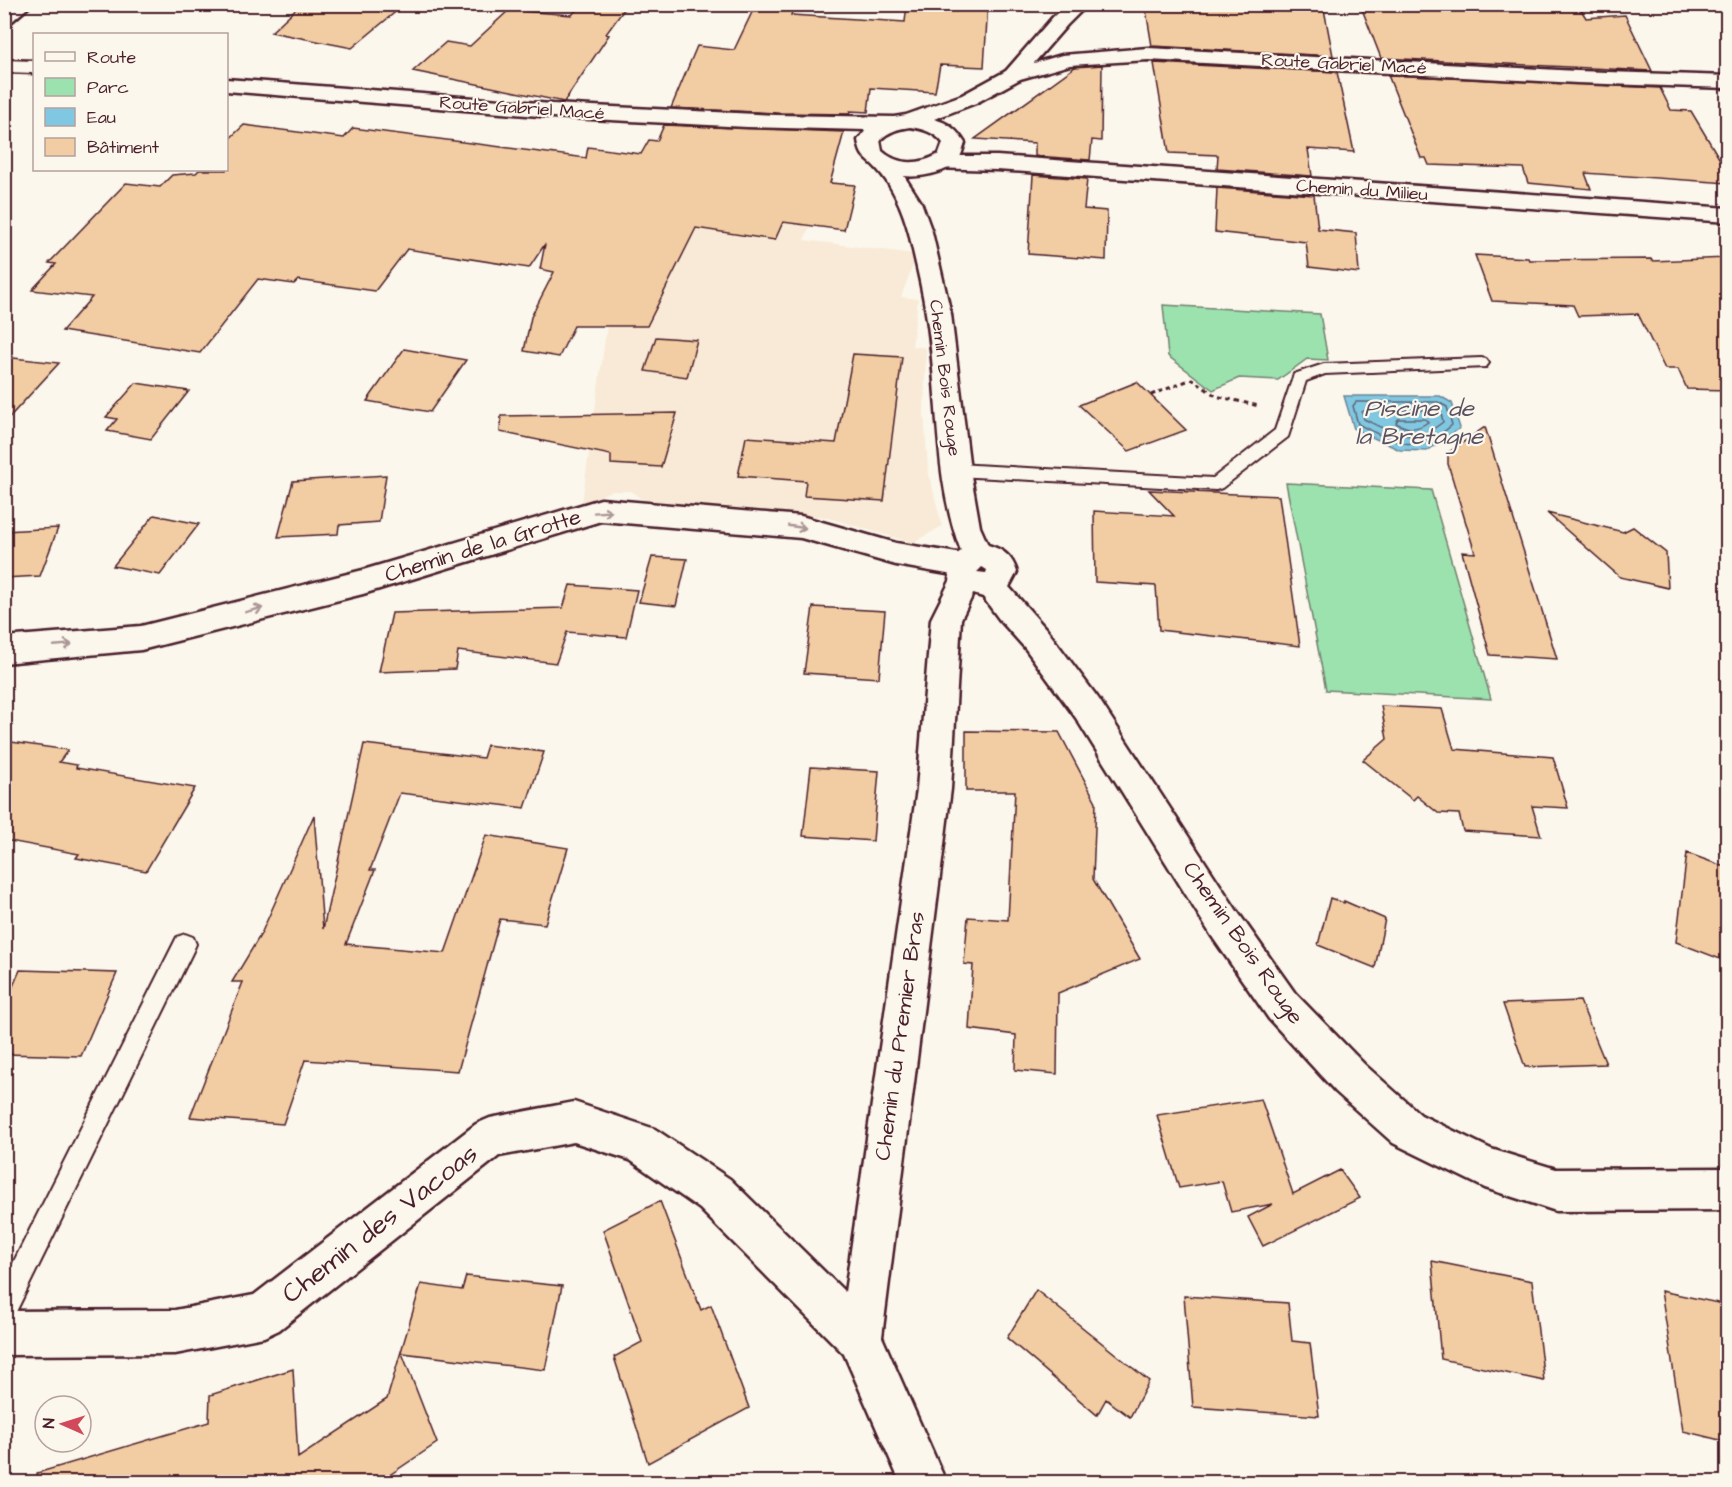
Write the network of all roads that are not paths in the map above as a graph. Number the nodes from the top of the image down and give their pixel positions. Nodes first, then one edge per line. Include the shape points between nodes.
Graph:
1 (23, 4) edge
2 (1079, 4) edge
3 (4, 18) edge
4 (4, 66) edge
5 (33, 67) edge
6 (1013, 75) junction
7 (1728, 82) edge
8 (228, 85) edge
9 (969, 99) junction
10 (901, 122) junction
11 (818, 124) junction
12 (951, 138) junction
13 (868, 147) junction
14 (885, 164) junction
15 (997, 164) junction
16 (936, 165) junction
17 (909, 202) junction
18 (1728, 215) edge
19 (1481, 363) dead end
20 (956, 470) junction
21 (974, 571) junction
22 (4, 650) edge
23 (185, 944) dead end
24 (1728, 1188) edge
25 (4, 1309) edge
26 (4, 1333) edge
27 (860, 1338) junction
28 (923, 1482) edge

1 - 3 street
2 - 6 street
4 - 5 street
6 - 7 street, Route Gabriel Macé via 1069,59 1148,54
6 - 9 street, Route Gabriel Macé
8 - 11 street, Route Gabriel Macé via 369,99
9 - 10 street, Route Gabriel Macé
9 - 12 street, Route Gabriel Macé
10 - 11 street, Route Gabriel Macé
10 - 12 street, Chemin du Milieu via 924,123
10 - 13 street via 873,134
11 - 13 street, Route Gabriel Macé
12 - 15 street, Chemin du Milieu
12 - 16 street, Route Gabriel Macé via 953,151
13 - 14 street, Chemin Bois Rouge
14 - 16 street, Chemin du Milieu via 906,170
14 - 17 street, Chemin Bois Rouge
15 - 16 street, Chemin du Milieu
15 - 18 street, Chemin du Milieu
16 - 17 street
17 - 20 street, Chemin Bois Rouge via 939,314
19 - 20 lane via 1324,369 1299,378 1282,433 1216,484
20 - 21 street, Chemin Bois Rouge
22 -> 21 street, Chemin de la Grotte via 141,638 363,582 602,510 801,527
21 - 24 street, Chemin Bois Rouge via 1036,639 1087,708 1224,923 1282,1006 1350,1078 1407,1129 1485,1168 1556,1190
21 - 27 street, Chemin du Premier Bras via 946,619 934,789
23 - 25 lane
26 - 27 street, Chemin des Vacoas via 175,1332 264,1315 490,1138 574,1122 641,1143 715,1194
27 - 28 street

